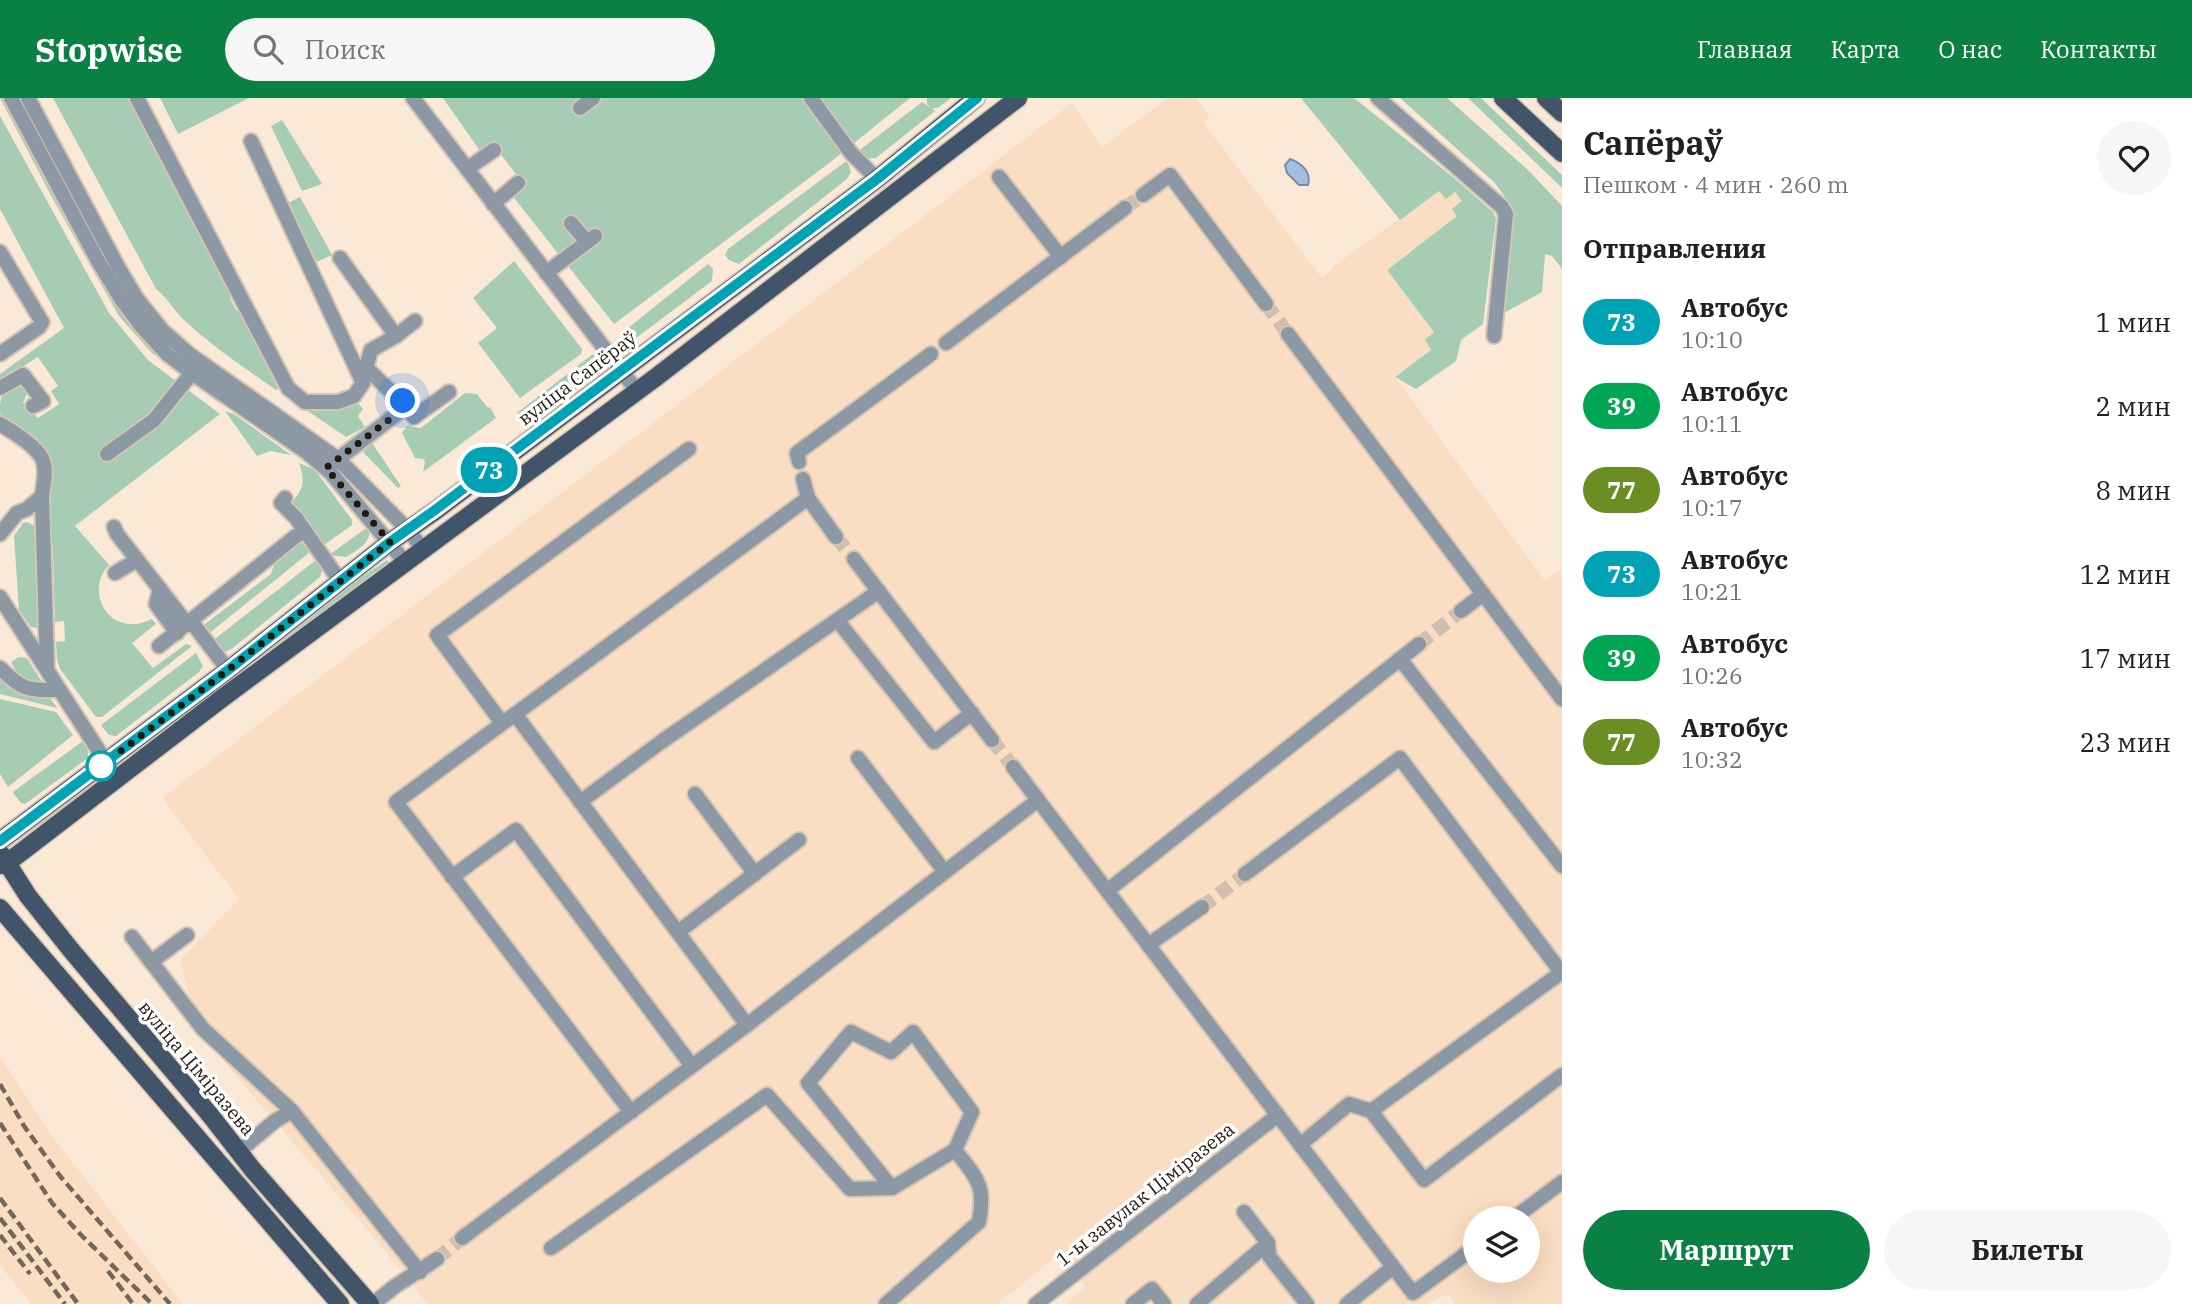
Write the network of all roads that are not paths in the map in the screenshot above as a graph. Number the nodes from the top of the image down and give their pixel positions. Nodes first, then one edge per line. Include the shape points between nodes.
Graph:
1 (11, 98) edge
2 (28, 98) edge
3 (137, 98) edge
4 (413, 98) edge
5 (593, 98) edge
6 (811, 98) edge
7 (976, 98) edge
8 (1018, 98) edge
9 (1378, 98) edge
10 (1503, 98) edge
11 (1546, 98) edge
12 (580, 108) dead end
13 (1562, 113) edge
14 (251, 141) dead end
15 (494, 150) dead end
16 (1562, 153) edge
17 (467, 169) junction
18 (999, 177) dead end
19 (877, 179) junction
20 (518, 183) dead end
21 (1143, 195) tunnel mouth
22 (493, 204) junction
23 (1125, 208) tunnel mouth
24 (571, 223) dead end
25 (0, 251) edge
26 (1061, 257) junction
27 (340, 258) dead end
28 (546, 273) junction
29 (1266, 304) tunnel mouth
30 (415, 321) dead end
31 (1288, 334) tunnel mouth
32 (396, 336) junction
33 (1494, 336) dead end
34 (946, 343) dead end
35 (0, 354) edge
36 (931, 354) dead end
37 (365, 366) junction
38 (621, 370) junction
39 (192, 373) junction
40 (363, 383) junction
41 (0, 388) edge
42 (637, 391) junction
43 (449, 392) dead end
44 (33, 406) dead end
45 (407, 406) junction
46 (0, 424) edge
47 (307, 444) junction
48 (689, 449) dead end
49 (107, 454) dead end
50 (338, 459) junction
51 (799, 461) dead end
52 (326, 468) junction
53 (803, 479) dead end
54 (42, 496) junction
55 (285, 498) dead end
56 (808, 498) junction
57 (114, 527) dead end
58 (408, 530) junction
59 (305, 531) junction
60 (0, 534) edge
61 (836, 537) tunnel mouth
62 (390, 542) junction
63 (424, 549) junction
64 (854, 559) tunnel mouth
65 (137, 560) junction
66 (405, 562) junction
67 (115, 573) dead end
68 (340, 581) junction
69 (879, 591) junction
70 (1483, 594) junction
71 (0, 597) edge
72 (1461, 611) tunnel mouth
73 (837, 620) junction
74 (185, 626) junction
75 (1419, 644) tunnel mouth
76 (159, 646) dead end
77 (1400, 659) junction
78 (0, 668) edge
79 (47, 668) junction
80 (228, 670) junction
81 (59, 690) junction
82 (1562, 699) edge
83 (972, 713) junction
84 (515, 714) junction
85 (502, 723) junction
86 (992, 740) tunnel mouth
87 (858, 758) dead end
88 (106, 762) junction
89 (1013, 767) tunnel mouth
90 (695, 794) dead end
91 (1038, 800) junction
92 (580, 802) junction
93 (799, 840) dead end
94 (0, 841) edge
95 (2, 860) edge
96 (1562, 866) edge
97 (945, 872) junction
98 (755, 874) junction
99 (1245, 874) tunnel mouth
100 (452, 877) junction
101 (1107, 891) junction
102 (1202, 907) tunnel mouth
103 (0, 908) edge
104 (678, 932) junction
105 (187, 936) dead end
106 (132, 937) dead end
107 (1149, 945) junction
108 (150, 962) junction
109 (1562, 972) edge
110 (747, 1025) junction
111 (692, 1066) junction
112 (1562, 1075) edge
113 (292, 1111) junction
114 (1371, 1111) junction
115 (631, 1112) junction
116 (1278, 1115) junction
117 (1300, 1145) junction
118 (955, 1150) junction
119 (239, 1152) junction
120 (1562, 1182) edge
121 (892, 1188) junction
122 (1530, 1206) edge
123 (1244, 1212) dead end
124 (462, 1238) tunnel mouth
125 (1268, 1243) junction
126 (551, 1248) dead end
127 (1463, 1256) edge
128 (437, 1259) tunnel mouth
129 (1393, 1266) junction
130 (420, 1272) junction
131 (340, 1304) edge
132 (371, 1304) edge
133 (886, 1304) edge
134 (1036, 1304) edge
135 (1133, 1304) edge
136 (1164, 1304) edge
137 (1197, 1304) edge
138 (1307, 1304) edge
139 (1347, 1304) edge

1 - 39 street via 121,299 167,354
2 - 47 street via 145,309 189,354
3 - 40 street via 288,388 305,402 338,402 354,396
4 - 17 street
5 - 12 street
6 - 19 street
7 - 19 main road, вуліца Сапёраў
8 - 42 main road
9 - 33 street via 1506,214
10 - 16 main road
11 - 13 main road
14 - 40 street
15 - 17 street
17 - 22 street
18 - 26 street
19 - 38 main road, вуліца Сапёраў
20 - 22 street
21 - 29 street via 1170,175
22 - 28 street
23 - 26 street
24 - 28 street via 591,239
25 - 35 street via 42,322
26 - 34 street
27 - 32 street
28 - 38 street
30 - 32 street
31 - 70 street
32 - 37 street via 371,350
36 - 51 street via 797,453
37 - 40 street
37 - 45 street
38 - 42 street
38 - 58 main road, вуліца Сапёраў
39 - 47 street
39 - 49 street via 154,419
41 - 44 street via 23,375 43,401
42 - 63 main road
43 - 45 street via 414,417
45 - 50 street
46 - 54 street via 43,460
47 - 50 street
47 - 52 street
48 - 85 street via 437,635
50 - 52 street
50 - 58 street
52 - 62 street
53 - 56 street
54 - 60 street via 17,513
54 - 79 street
55 - 59 street via 281,503
56 - 61 street
56 - 84 street
57 - 65 street
58 - 62 main road, вуліца Сапёраў
58 - 63 street
59 - 68 street
59 - 74 street
62 - 66 street
62 - 68 main road, вуліца Сапёраў
63 - 66 main road
64 - 69 street
65 - 67 street
65 - 74 street via 162,592 156,604
66 - 95 main road
68 - 80 main road, вуліца Сапёраў
69 - 73 street
69 - 83 street
70 - 72 street
70 - 82 street
71 - 79 street
73 - 83 street via 934,742
73 - 92 street
74 - 76 street
74 - 80 street
75 - 77 street
77 - 96 street
77 - 101 street
78 - 81 street via 25,689
79 - 81 street
80 - 88 main road, вуліца Сапёраў
81 - 88 street
83 - 86 street
84 - 85 street
84 - 92 street
85 - 100 street via 396,802
87 - 97 street
88 - 94 main road, вуліца Сапёраў
89 - 91 street
90 - 98 street
91 - 97 street
91 - 101 street
92 - 104 street
93 - 98 street
95 - 119 main road, вуліца Ціміразева via 55,931
97 - 110 street
98 - 104 street
99 - 109 street via 1400,758
100 - 111 street via 516,830
100 - 115 street
101 - 107 street
102 - 107 street
103 - 131 main road
104 - 110 street
105 - 108 street
106 - 108 street
107 - 116 street
108 - 113 street via 203,1029
109 - 114 street
110 - 111 street
111 - 115 street
112 - 114 street via 1424,1180
113 - 119 street
113 - 130 street
114 - 117 street via 1349,1104
115 - 124 street
116 - 117 street
116 - 134 street, 1-ы завулак Ціміразева
117 - 129 street
118 - 121 street
118 - 121 street via 972,1112 913,1032 891,1052 852,1032 808,1083
118 - 133 street via 979,1180 983,1203 979,1222
119 - 132 main road, вуліца Ціміразева
120 - 122 street
121 - 126 street via 850,1189 767,1095
123 - 125 street
125 - 137 street
125 - 138 street via 1269,1256
127 - 129 street via 1413,1293
128 - 130 street
129 - 139 street
130 - 132 street
135 - 136 street via 1152,1289

